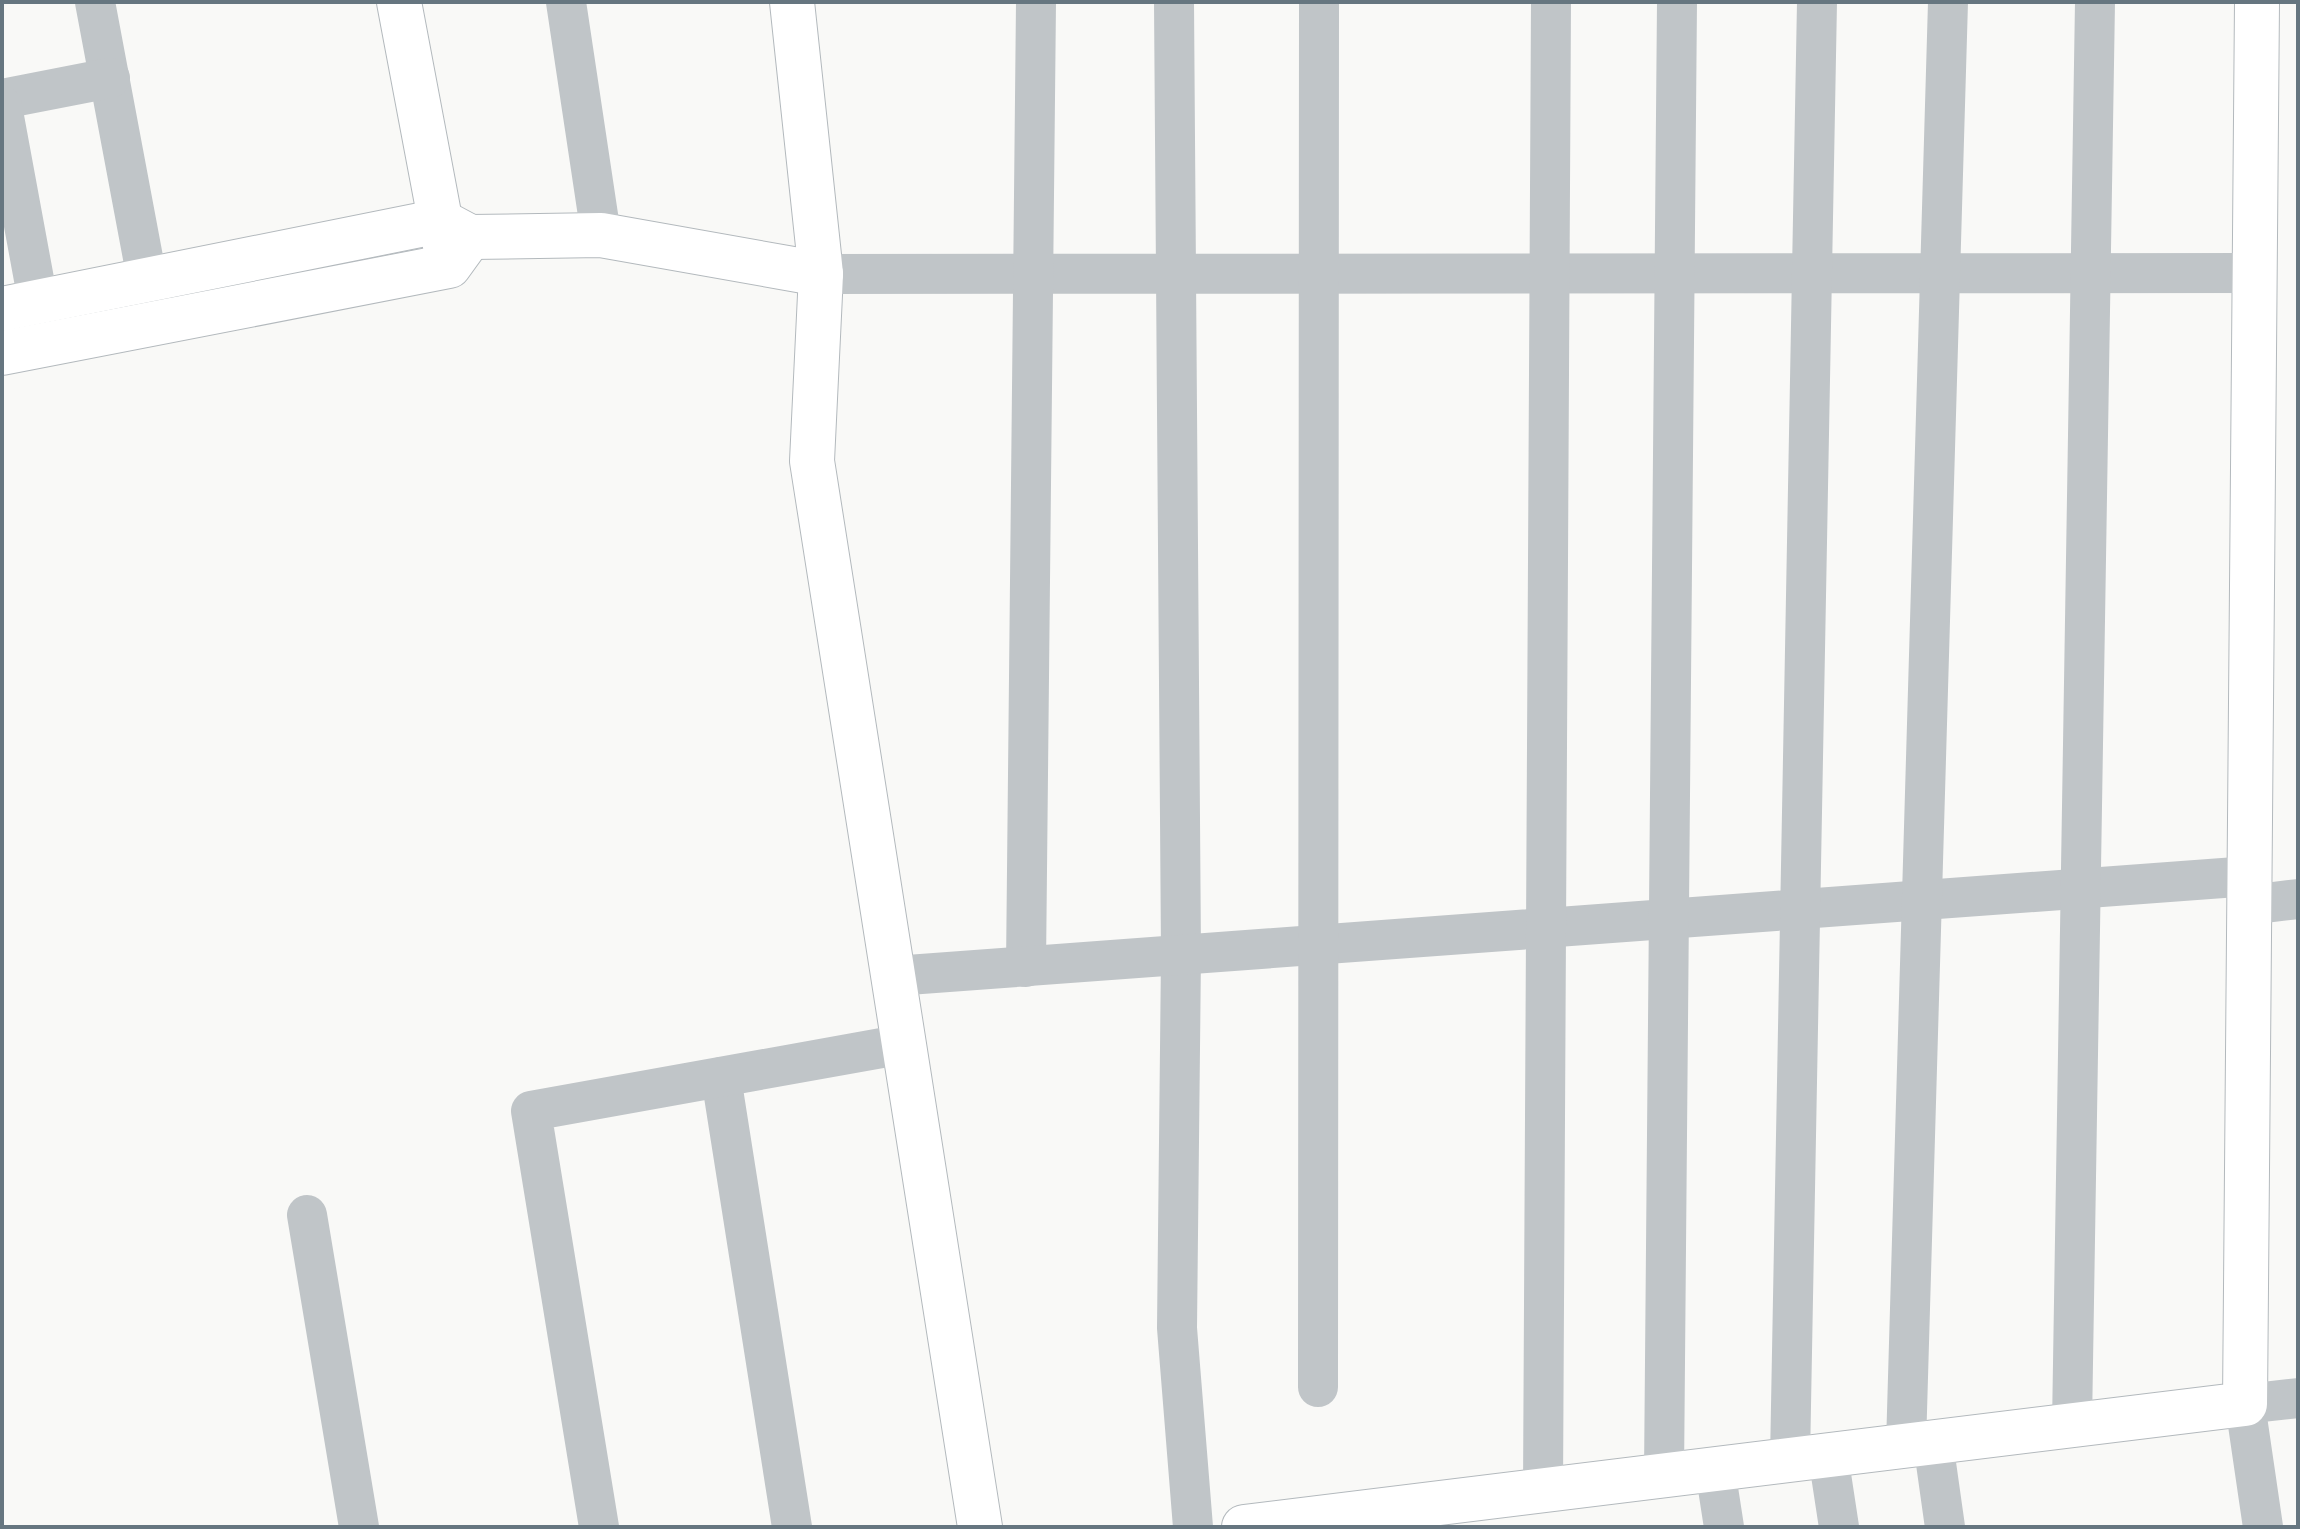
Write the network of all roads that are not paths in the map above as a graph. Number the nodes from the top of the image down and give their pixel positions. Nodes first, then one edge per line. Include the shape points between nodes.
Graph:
1 (95, 2) edge
2 (399, 2) edge
3 (566, 2) edge
4 (792, 2) edge
5 (1036, 2) edge
6 (1174, 2) edge
7 (1319, 2) edge
8 (1551, 2) edge
9 (1677, 2) edge
10 (1817, 2) edge
11 (1948, 2) edge
12 (2095, 2) edge
13 (2257, 2) edge
14 (110, 78) junction
15 (2, 99) edge
16 (2, 106) edge
17 (601, 235) junction
18 (453, 241) junction
19 (1176, 273) junction
20 (1319, 273) junction
21 (1549, 273) junction
22 (1674, 273) junction
23 (1812, 273) junction
24 (1940, 273) junction
25 (2091, 273) junction
26 (2255, 273) junction
27 (821, 274) junction
28 (1033, 274) junction
29 (147, 280) junction
30 (20, 305) edge
31 (155, 323) junction
32 (2, 353) edge
33 (2081, 888) junction
34 (2249, 890) junction
35 (2298, 899) edge
36 (1921, 900) junction
37 (1800, 909) junction
38 (1669, 919) junction
39 (1546, 928) junction
40 (1318, 945) junction
41 (1181, 955) junction
42 (1026, 967) junction
43 (894, 976) junction
44 (904, 1044) junction
45 (721, 1077) junction
46 (307, 1215) dead end
47 (1318, 1387) dead end
48 (2298, 1398) edge
49 (2245, 1404) junction
50 (2072, 1425) junction
51 (1919, 1444) junction
52 (1809, 1457) junction
53 (1715, 1469) junction
54 (1664, 1475) junction
55 (1543, 1490) junction
56 (359, 1527) edge
57 (599, 1527) edge
58 (792, 1527) edge
59 (980, 1527) edge
60 (1193, 1527) edge
61 (1244, 1527) edge
62 (1724, 1527) edge
63 (1839, 1527) edge
64 (1945, 1527) edge
65 (2263, 1527) edge

1 - 14 street
2 - 18 street
3 - 17 street
4 - 27 street
5 - 28 street
6 - 19 street
7 - 20 street
8 - 21 street
9 - 22 street
10 - 23 street
11 - 24 street
12 - 25 street
13 - 26 street
14 - 15 street
14 - 29 street
16 - 30 street
17 - 18 street
17 - 27 street
18 - 29 street
18 - 31 street
19 - 20 street
19 - 28 street
19 - 41 street
20 - 21 street
20 - 40 street
21 - 22 street
21 - 39 street
22 - 23 street
22 - 38 street
23 - 24 street
23 - 37 street
24 - 25 street
24 - 36 street
25 - 26 street
25 - 33 street
26 - 34 street
27 - 28 street
27 - 43 street via 812,461
28 - 42 street
29 - 30 street
29 - 31 street
31 - 32 street
33 - 34 street
33 - 36 street
33 - 50 street
34 - 35 street
34 - 49 street
36 - 37 street
36 - 51 street
37 - 38 street
37 - 52 street
38 - 39 street
38 - 54 street
39 - 40 street
39 - 55 street
40 - 41 street
40 - 47 street
41 - 42 street
41 - 60 street via 1177,1328
42 - 43 street
43 - 44 street
44 - 45 street
44 - 59 street
45 - 57 street via 531,1111
45 - 58 street
46 - 56 street
48 - 49 street
49 - 50 street
49 - 65 street
50 - 51 street
51 - 52 street
51 - 64 street
52 - 53 street
52 - 63 street
53 - 54 street
53 - 62 street
54 - 55 street
55 - 61 street

